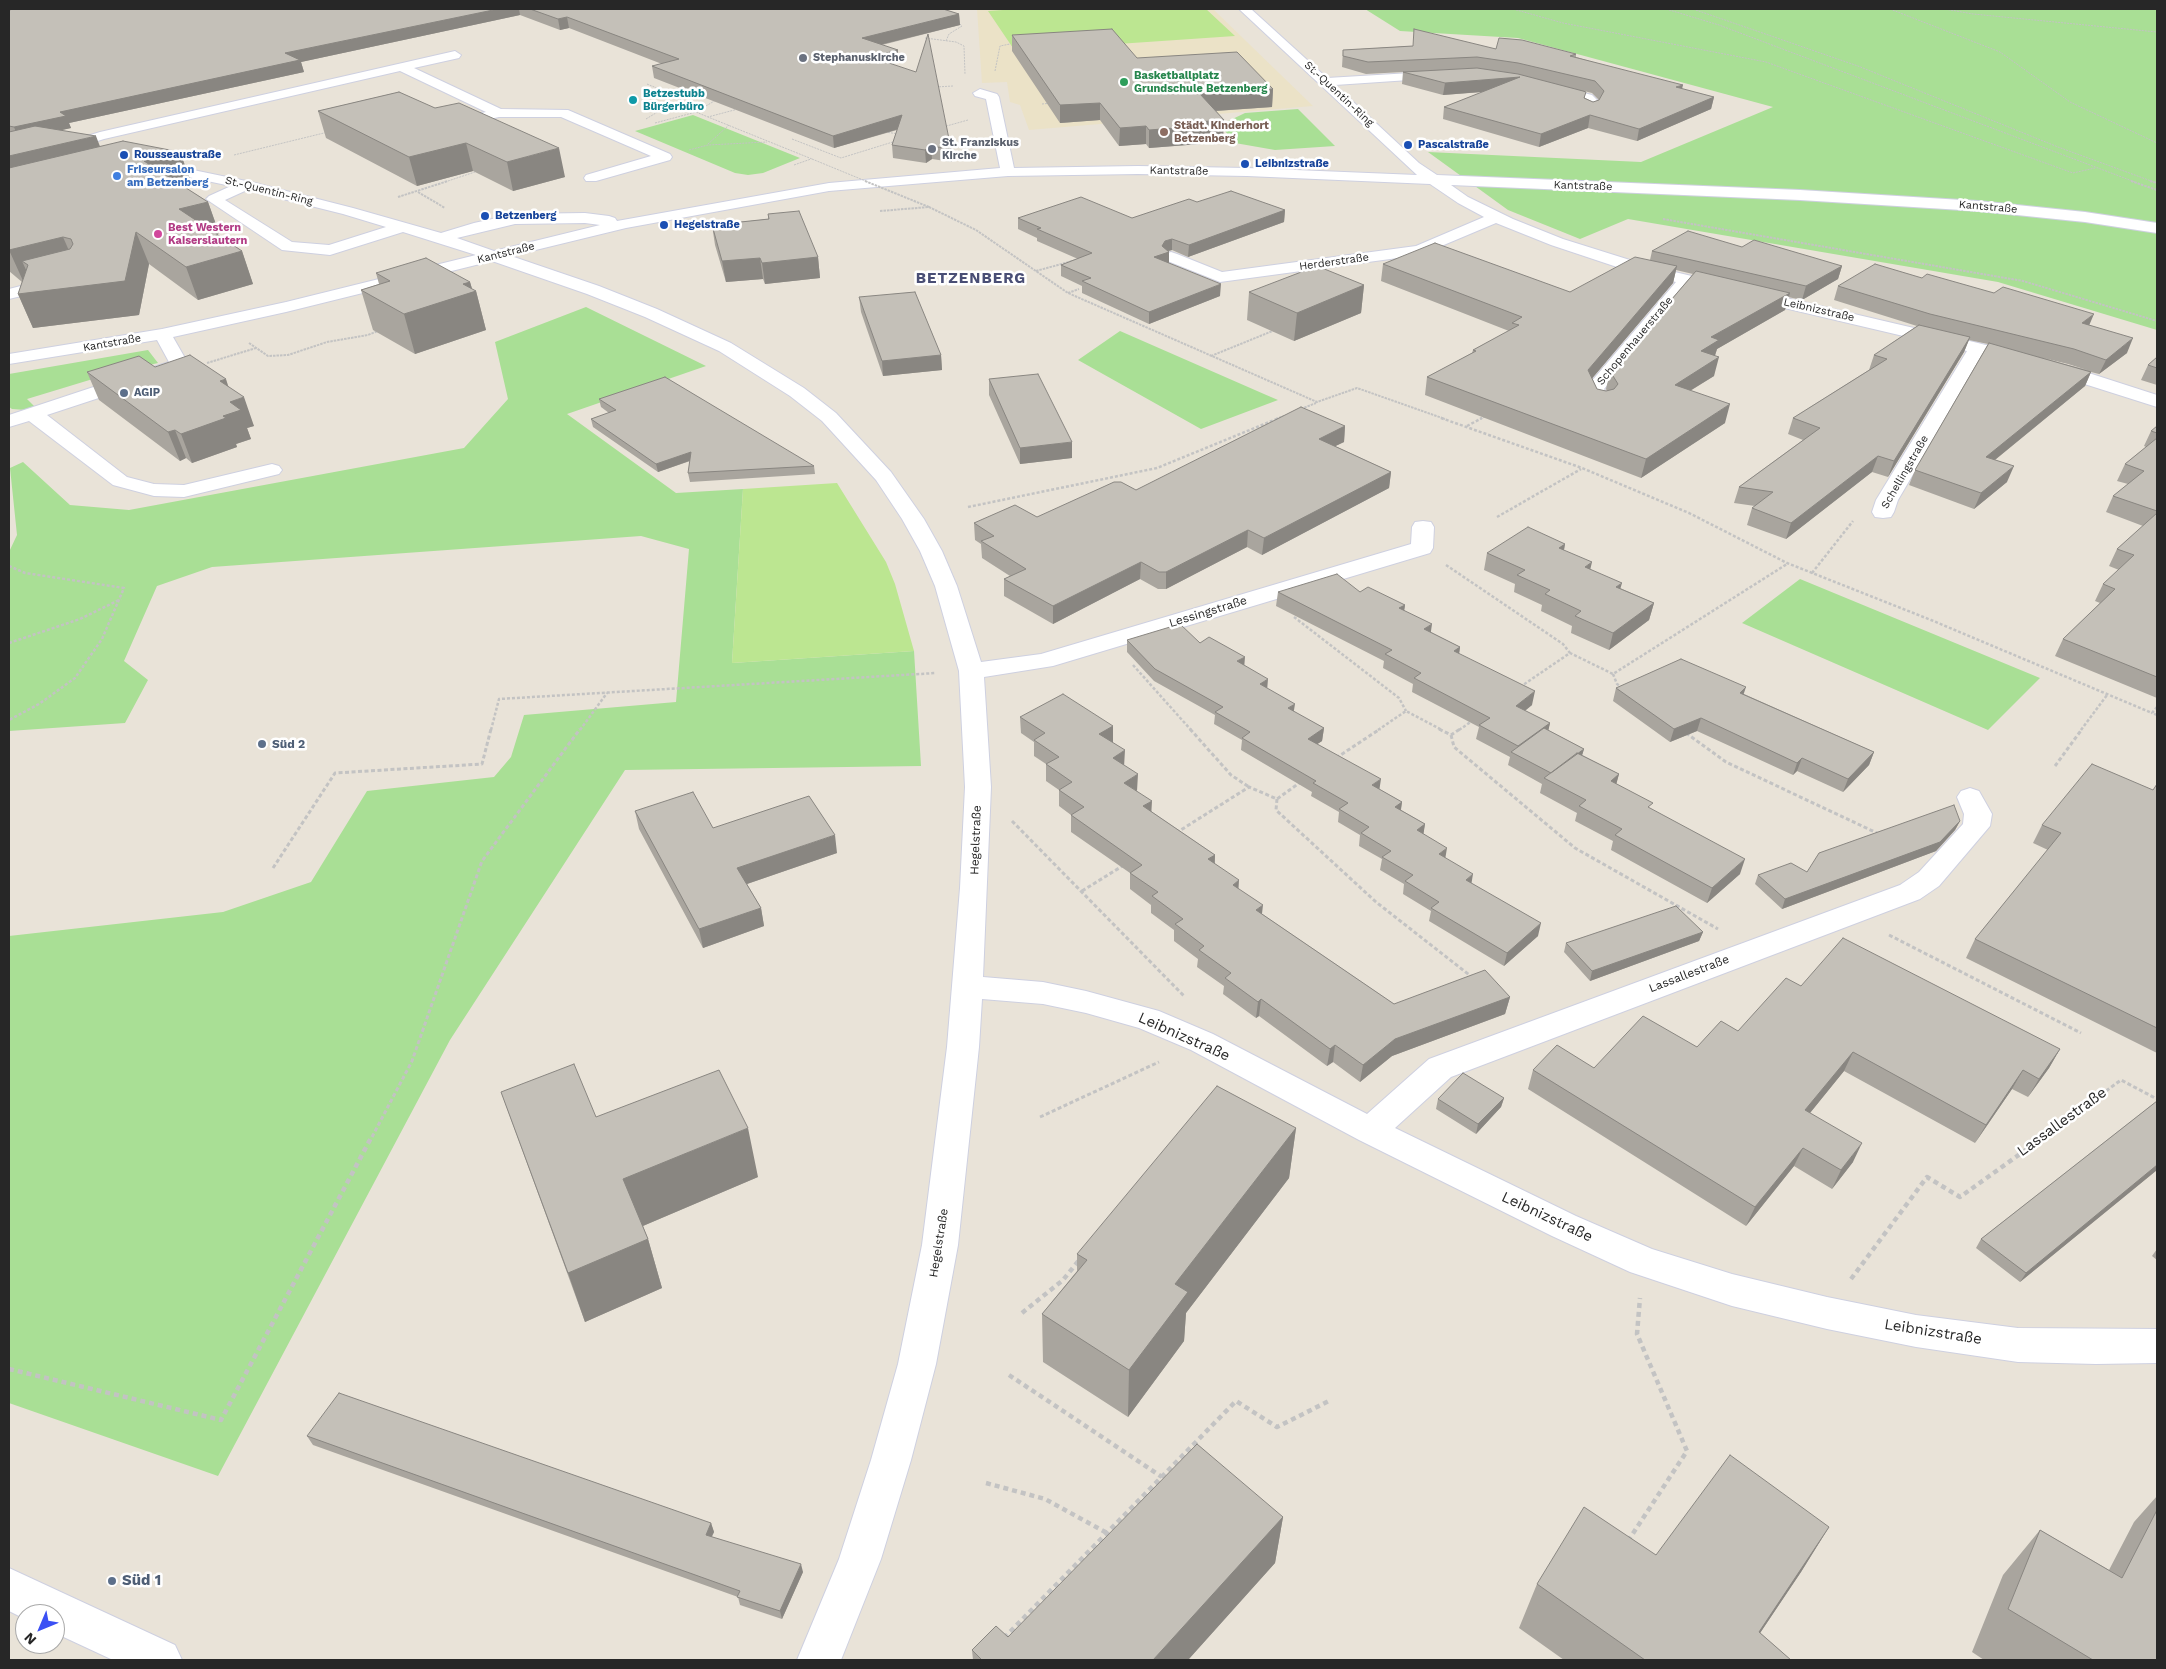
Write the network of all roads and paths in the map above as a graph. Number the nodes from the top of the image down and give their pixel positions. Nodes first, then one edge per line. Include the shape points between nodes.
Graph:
1 (1245, 9) edge
2 (1513, 9) edge
3 (1666, 9) edge
4 (1693, 9) edge
5 (1890, 9) edge
6 (1945, 9) edge
7 (954, 20) edge
8 (2157, 32) edge
9 (924, 38) edge
10 (946, 41) junction
11 (1010, 44) dead end
12 (455, 55) dead end
13 (401, 67) junction
14 (995, 73) dead end
15 (965, 74) dead end
16 (1450, 74) edge
17 (1326, 82) junction
18 (647, 84) dead end
19 (1534, 84) edge
20 (958, 86) dead end
21 (930, 87) edge
22 (980, 93) dead end
23 (717, 100) edge
24 (685, 103) junction
25 (1052, 103) edge
26 (1042, 104) edge
27 (744, 107) edge
28 (1590, 108) edge
29 (696, 112) junction
30 (499, 113) junction
31 (708, 117) junction
32 (646, 119) dead end
33 (970, 119) dead end
34 (462, 122) edge
35 (654, 124) dead end
36 (729, 125) junction
37 (943, 127) edge
38 (334, 130) edge
39 (883, 131) edge
40 (900, 134) edge
41 (792, 139) edge
42 (896, 141) edge
43 (770, 142) junction
44 (2157, 143) edge
45 (708, 145) junction
46 (2058, 147) junction
47 (682, 152) dead end
48 (2052, 152) junction
49 (86, 155) edge
50 (231, 155) dead end
51 (135, 164) edge
52 (2095, 168) junction
53 (484, 170) edge
54 (1008, 172) junction
55 (591, 178) dead end
56 (1432, 180) junction
57 (2157, 183) edge
58 (246, 185) junction
59 (2157, 190) edge
60 (449, 211) dead end
61 (1496, 217) junction
62 (1654, 217) dead end
63 (626, 224) junction
64 (403, 227) junction
65 (2157, 228) edge
66 (440, 238) junction
67 (493, 257) junction
68 (1171, 257) edge
69 (1082, 258) edge
70 (1036, 271) junction
71 (68, 279) edge
72 (1686, 281) junction
73 (1079, 289) edge
74 (1068, 293) junction
75 (9, 294) edge
76 (2157, 321) edge
77 (386, 327) edge
78 (1279, 329) edge
79 (162, 334) junction
80 (247, 342) dead end
81 (256, 348) junction
82 (1978, 348) junction
83 (1211, 357) junction
84 (9, 359) edge
85 (180, 365) junction
86 (2157, 401) edge
87 (1317, 402) junction
88 (1602, 402) edge
89 (1299, 410) edge
90 (1290, 413) edge
91 (1490, 413) edge
92 (33, 414) junction
93 (9, 421) edge
94 (1466, 426) junction
95 (1582, 468) junction
96 (272, 470) dead end
97 (968, 507) dead end
98 (1882, 512) joint
99 (1497, 517) dead end
100 (1423, 527) dead end
101 (1439, 560) dead end
102 (1787, 563) junction
103 (9, 566) edge
104 (1812, 573) junction
105 (122, 598) junction
106 (1290, 614) edge
107 (9, 643) edge
108 (1570, 653) junction
109 (1130, 662) dead end
110 (971, 670) junction
111 (945, 672) dead end
112 (1613, 674) junction
113 (1625, 690) edge
114 (1514, 692) edge
115 (607, 693) junction
116 (2107, 695) junction
117 (2157, 708) edge
118 (1406, 711) junction
119 (2152, 713) junction
120 (2157, 715) edge
121 (1474, 719) edge
122 (9, 720) edge
123 (1679, 729) edge
124 (1450, 735) junction
125 (1333, 760) edge
126 (2056, 766) dead end
127 (1309, 777) edge
128 (1250, 787) junction
129 (1970, 797) dead end
130 (1277, 799) junction
131 (1006, 816) dead end
132 (1174, 834) edge
133 (1885, 837) edge
134 (1124, 865) edge
135 (273, 868) dead end
136 (1082, 891) junction
137 (1726, 934) dead end
138 (1886, 934) dead end
139 (1479, 983) edge
140 (967, 987) junction
141 (1186, 999) dead end
142 (2082, 1033) dead end
143 (1160, 1061) dead end
144 (2157, 1098) edge
145 (1040, 1117) dead end
146 (1371, 1131) junction
147 (1081, 1257) edge
148 (1850, 1280) dead end
149 (1640, 1296) dead end
150 (1022, 1313) dead end
151 (2157, 1346) edge
152 (9, 1369) edge
153 (1009, 1375) dead end
154 (1329, 1401) dead end
155 (1162, 1477) junction
156 (986, 1483) dead end
157 (1107, 1533) junction
158 (1623, 1548) edge
159 (9, 1589) edge
160 (997, 1646) edge
161 (160, 1660) edge
162 (819, 1660) edge

1 - 17 street, St.-Quentin-Ring
2 - 52 path via 1563,24 1766,62 2073,173
3 - 48 path via 1719,25
4 - 46 path via 1858,66
5 - 44 path via 2000,52 2070,102
6 - 8 path
7 - 10 path via 960,21 962,26 949,34
9 - 10 path
10 - 15 path via 964,46
11 - 14 path via 1000,46
12 - 13 street
13 - 30 street
13 - 49 street via 100,136 52,150
16 - 17 street
17 - 56 street, St.-Quentin-Ring
18 - 24 path
19 - 28 street via 1587,98 1593,103
20 - 21 path
22 - 54 street via 992,97
23 - 29 path
24 - 29 path
24 - 32 path via 669,105
25 - 26 path
27 - 31 path
29 - 31 path
29 - 35 path
30 - 34 street
30 - 55 street via 563,113 664,157
31 - 36 path
33 - 37 path
36 - 43 path
36 - 45 path
38 - 50 path
39 - 40 path
41 - 42 path via 841,158
43 - 45 path
43 - 70 path, bridge via 929,207 976,230
45 - 47 path
46 - 48 path
46 - 57 path
48 - 52 path
51 - 58 street, St.-Quentin-Ring
52 - 59 path
53 - 60 path via 417,192
54 - 56 street, Kantstraße via 1247,172
54 - 63 street, Kantstraße via 829,187
56 - 61 street, Leibnizstraße
56 - 65 street, Kantstraße via 1800,195 1978,206
58 - 64 street, St.-Quentin-Ring
58 - 64 street via 214,199 288,247 330,250
61 - 68 street, Herderstraße via 1420,250 1220,277
61 - 72 street, Leibnizstraße via 1590,253
62 - 76 path via 2023,282
63 - 66 street via 584,218 531,218 480,226
63 - 67 street, Kantstraße
64 - 66 street, St.-Quentin-Ring
66 - 67 street, St.-Quentin-Ring
67 - 79 street, Kantstraße
67 - 110 street, Hegelstraße via 593,290 717,343 798,392 829,417 884,476 931,551 946,586
69 - 70 path
70 - 74 path
71 - 75 street
72 - 82 street, Leibnizstraße
72 - 88 street, Schopenhauerstraße via 1594,389
73 - 74 path
74 - 83 path
77 - 81 path via 368,335 327,342 288,355 268,356
78 - 83 path
79 - 84 street, Kantstraße
79 - 85 street
80 - 81 path
81 - 85 path via 201,365
82 - 86 street, Leibnizstraße
82 - 98 street, Schellingstraße
83 - 87 path
85 - 92 street
87 - 89 path
87 - 94 path via 1358,388
90 - 97 path via 1157,468
91 - 94 path
92 - 93 street
92 - 96 street via 120,481 154,490 184,491
94 - 95 path
95 - 99 path
95 - 102 path via 1689,513
98 - 104 path, Schellingstraße via 1851,521
100 - 110 street, Lessingstraße via 1422,548 1044,661
101 - 108 path via 1563,644
102 - 104 path
102 - 112 path
103 - 105 path via 25,573 124,588
104 - 116 path
105 - 107 path via 80,619
105 - 122 path via 102,639 75,678 39,704
106 - 118 path via 1399,698
108 - 112 path
108 - 114 path
109 - 128 path via 1231,776
110 - 140 street, Hegelstraße via 978,787
111 - 115 path
112 - 113 path via 1617,684
115 - 135 path via 499,699 482,764 335,773
115 - 152 path via 482,861 412,1061 221,1420
116 - 119 path
116 - 126 path
117 - 119 path
118 - 124 path
118 - 125 path
119 - 120 path
121 - 124 path
123 - 133 path via 1726,762
124 - 137 path, Lassallestraße via 1454,747 1575,848
127 - 130 path
128 - 130 path
128 - 132 path
129 - 146 street, Lassallestraße via 1978,814 1976,826 1929,879 1910,892 1440,1068
130 - 139 path via 1276,810 1376,902
131 - 136 path
134 - 136 path
136 - 141 path
138 - 142 path
140 - 146 street, Leibnizstraße via 1044,992 1148,1019 1202,1042
140 - 162 street, Hegelstraße via 940,1245 917,1364 860,1559
143 - 145 path
144 - 148 path, Lassallestraße via 2121,1080 1960,1197 1927,1177
146 - 151 street, Leibnizstraße via 1643,1261 1732,1290 1916,1331 2018,1345
147 - 150 path via 1063,1280
149 - 158 path via 1637,1334 1686,1451
153 - 155 path
154 - 155 path via 1277,1427 1236,1401
155 - 157 path
156 - 157 path via 1045,1499
157 - 160 path
159 - 161 street

